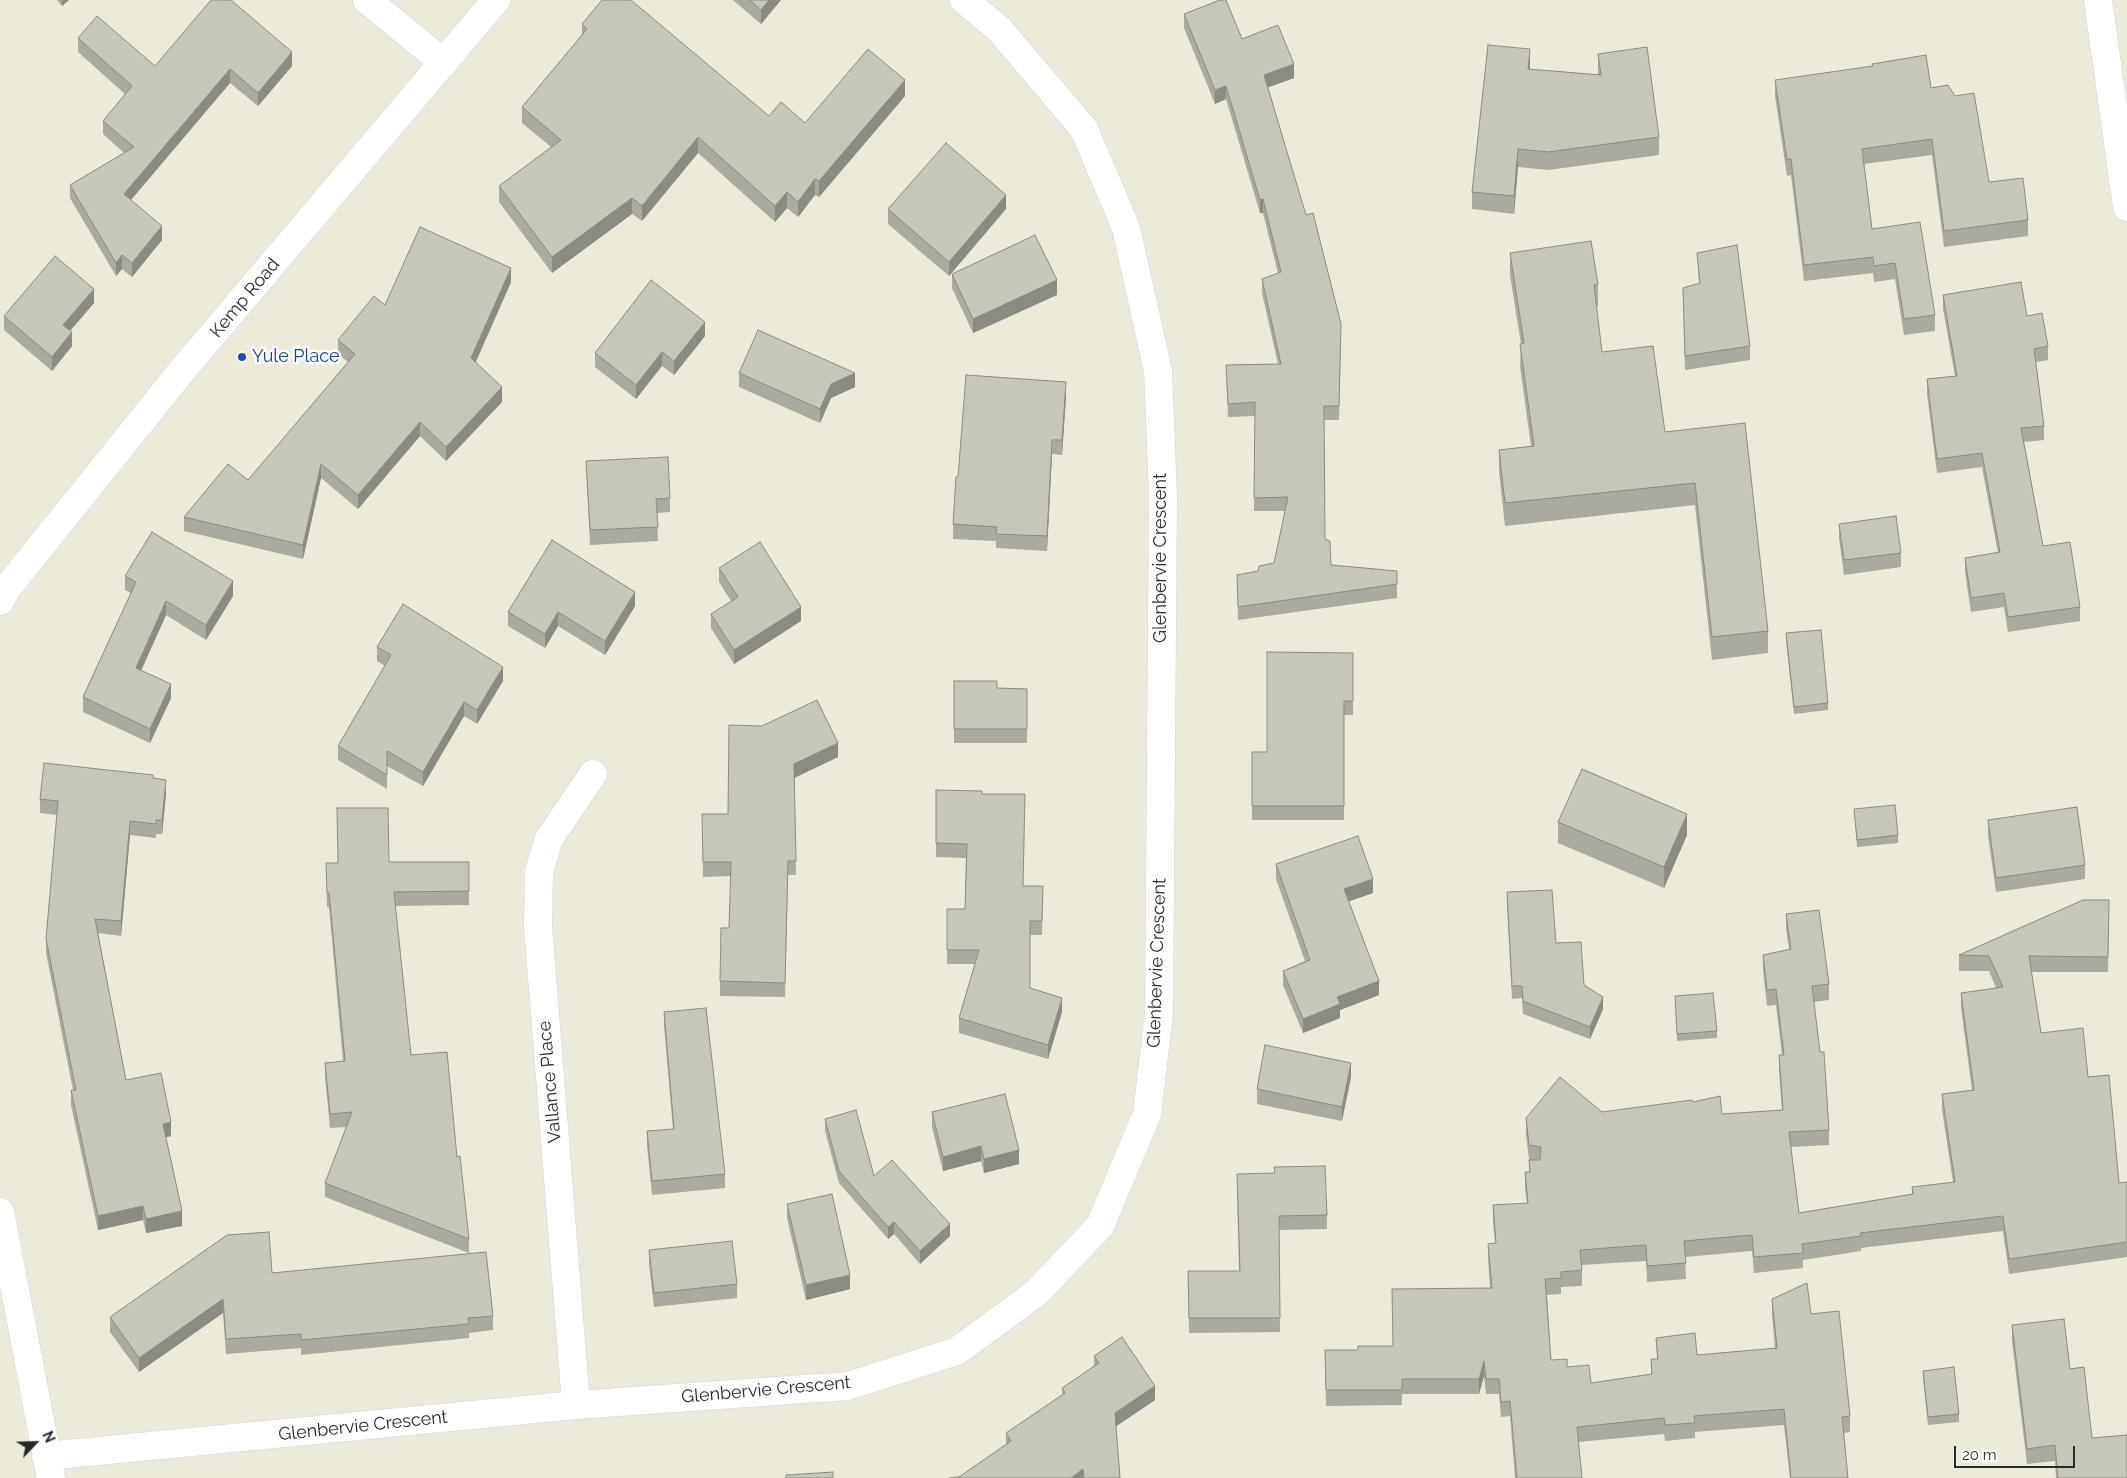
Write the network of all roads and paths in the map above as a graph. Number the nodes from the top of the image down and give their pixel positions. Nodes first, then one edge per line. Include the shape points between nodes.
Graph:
1 (367, 0) edge
2 (496, 0) edge
3 (964, 0) edge
4 (2098, 0) edge
5 (444, 62) junction
6 (2127, 207) edge
7 (0, 601) edge
8 (594, 774) dead end
9 (0, 1212) edge
10 (576, 1405) junction
11 (48, 1467) edge

1 - 5 street
2 - 5 street, Kemp Road
3 - 10 street, Glenbervie Crescent via 999,29 1084,129 1126,228 1158,371 1162,496 1159,1014 1147,1114 1100,1226 1036,1293 957,1351 848,1386
4 - 6 street
5 - 7 street, Kemp Road via 180,373
8 - 10 street, Vallance Place via 549,839 539,871 538,926
9 - 11 street
10 - 11 street, Glenbervie Crescent

